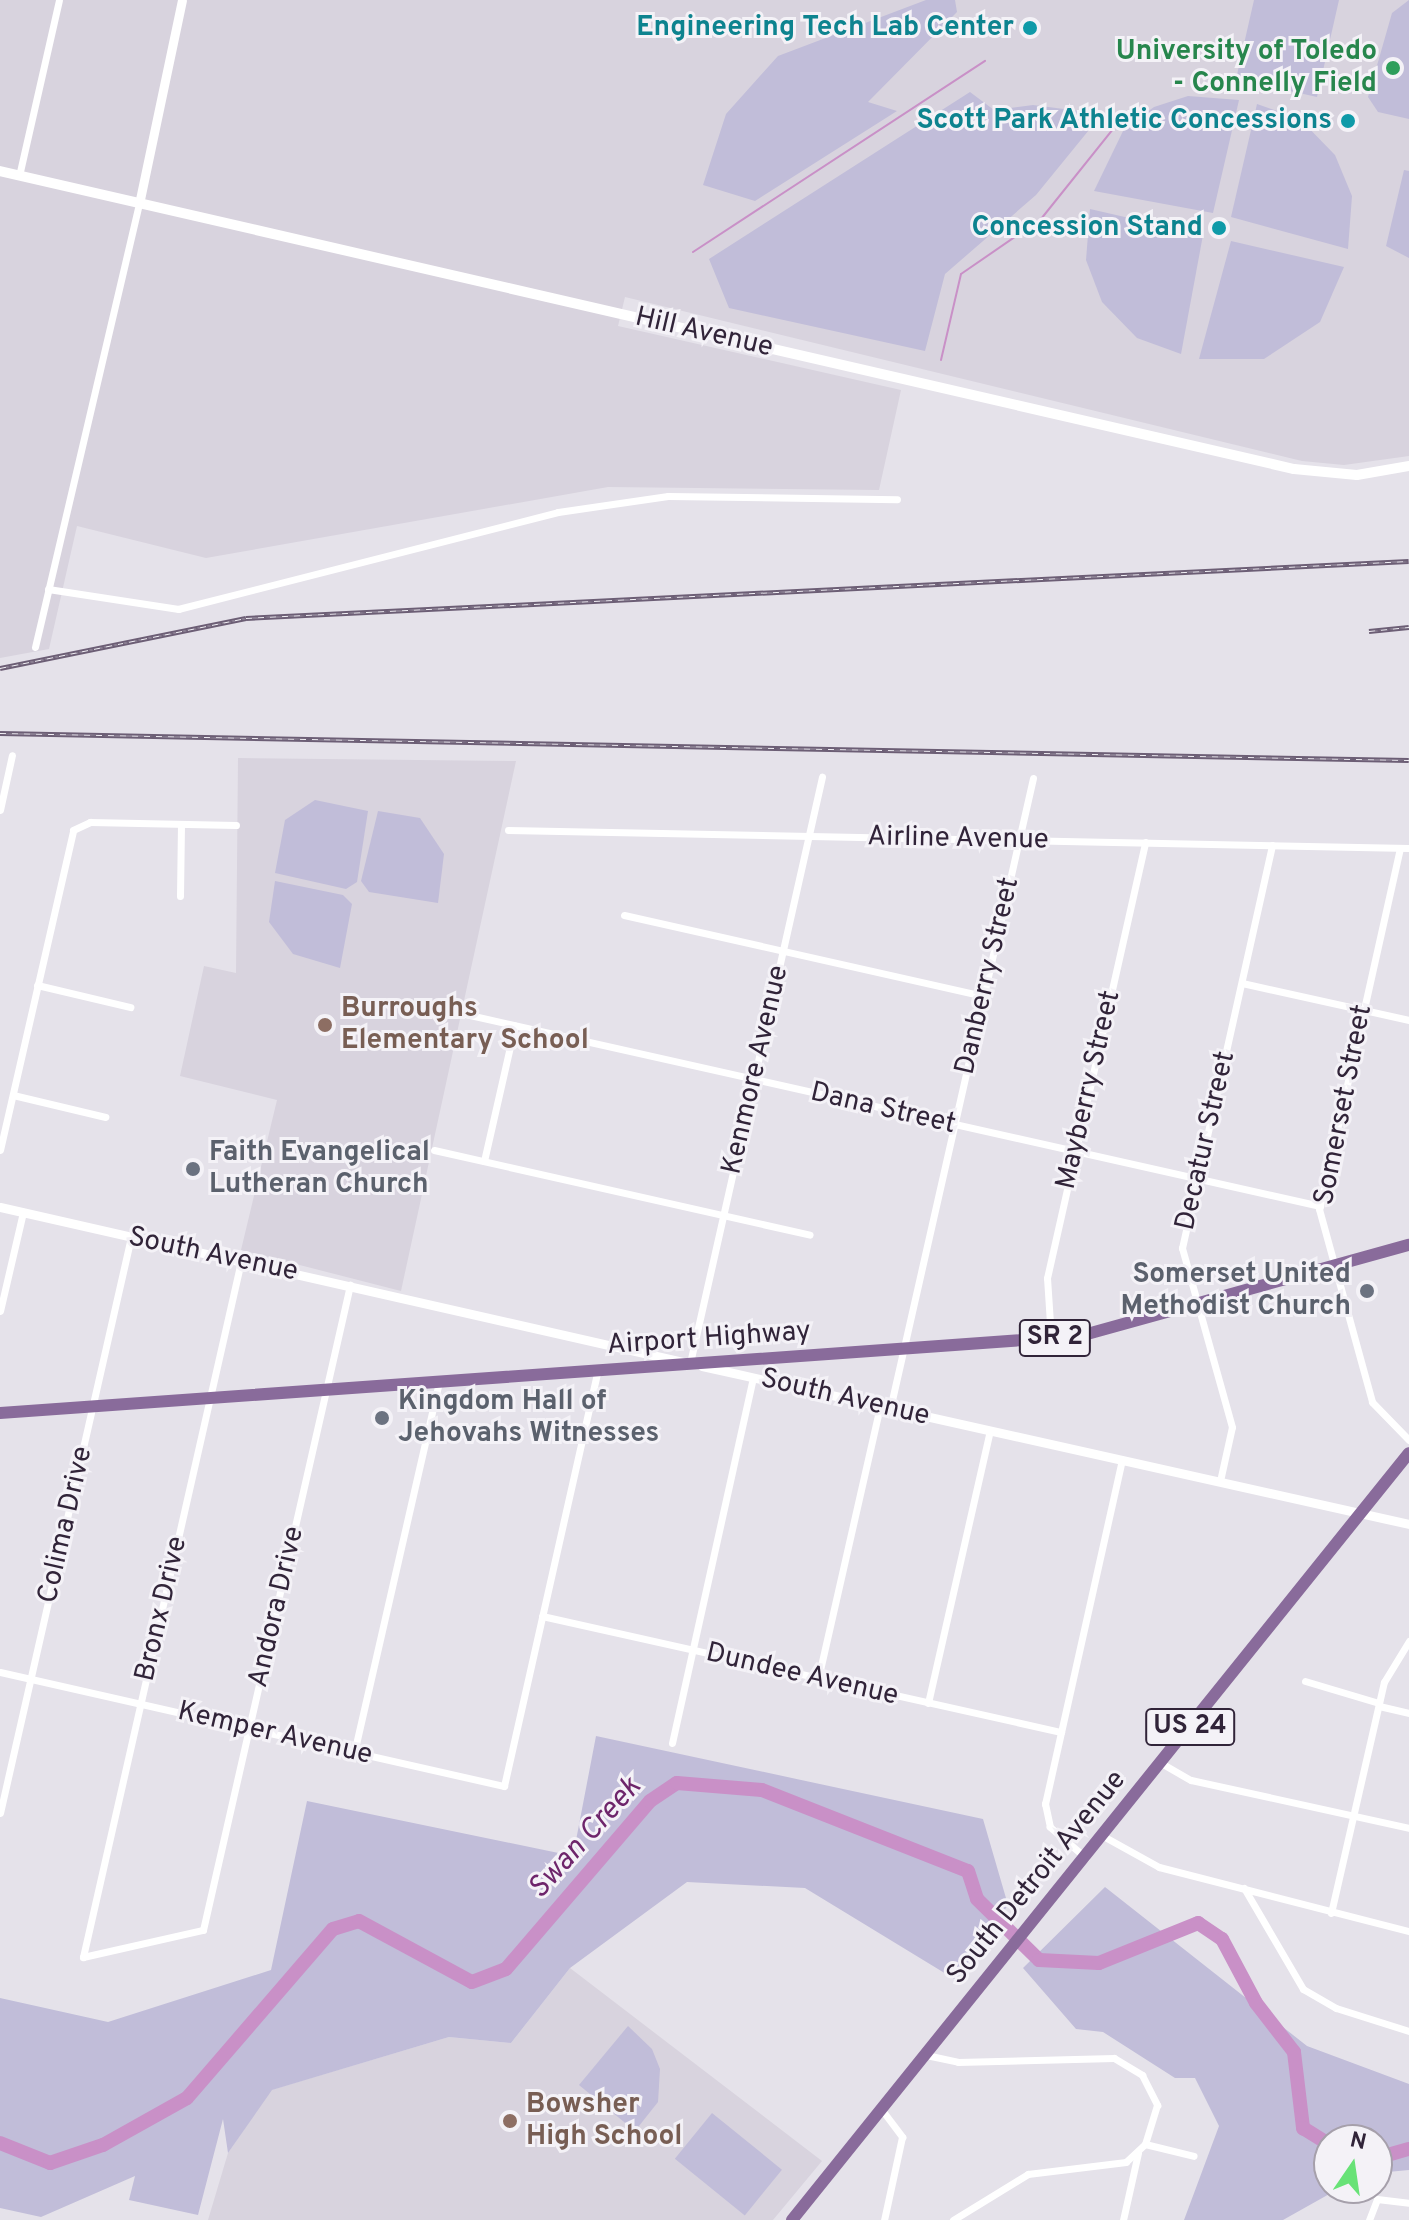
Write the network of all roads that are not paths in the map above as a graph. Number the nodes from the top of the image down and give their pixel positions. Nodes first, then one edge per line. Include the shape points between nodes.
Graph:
1 (59, 0) edge
2 (182, 0) edge
3 (0, 171) edge
4 (19, 176) junction
5 (139, 204) junction
6 (1409, 466) edge
7 (897, 499) dead end
8 (48, 589) junction
9 (35, 647) dead end
10 (12, 755) dead end
11 (822, 777) dead end
12 (1033, 778) dead end
13 (0, 810) edge
14 (181, 824) junction
15 (236, 825) dead end
16 (508, 830) dead end
17 (809, 836) junction
18 (1019, 840) junction
19 (1145, 842) junction
20 (1272, 845) junction
21 (1400, 848) junction
22 (1409, 848) edge
23 (180, 896) dead end
24 (624, 915) dead end
25 (783, 951) junction
26 (1242, 983) junction
27 (37, 985) junction
28 (983, 996) junction
29 (130, 1007) dead end
30 (447, 1010) dead end
31 (1363, 1010) junction
32 (1409, 1020) edge
33 (515, 1025) junction
34 (754, 1079) junction
35 (13, 1095) junction
36 (105, 1117) dead end
37 (954, 1125) junction
38 (0, 1150) edge
39 (434, 1150) dead end
40 (1075, 1152) junction
41 (484, 1161) junction
42 (1198, 1180) junction
43 (1320, 1206) junction
44 (0, 1207) edge
45 (23, 1212) junction
46 (724, 1215) junction
47 (810, 1235) dead end
48 (131, 1237) junction
49 (1409, 1245) edge
50 (241, 1261) junction
51 (1334, 1266) junction
52 (350, 1285) junction
53 (1198, 1305) junction
54 (0, 1311) edge
55 (1051, 1338) junction
56 (903, 1350) junction
57 (690, 1363) junction
58 (597, 1372) junction
59 (753, 1378) junction
60 (439, 1383) junction
61 (327, 1391) junction
62 (210, 1399) junction
63 (94, 1407) junction
64 (885, 1408) junction
65 (0, 1413) edge
66 (990, 1430) junction
67 (1409, 1440) edge
68 (1409, 1453) edge
69 (1122, 1460) junction
70 (1220, 1481) junction
71 (1361, 1513) junction
72 (1409, 1524) edge
73 (542, 1616) junction
74 (1409, 1641) edge
75 (691, 1650) junction
76 (0, 1672) edge
77 (31, 1679) junction
78 (818, 1679) junction
79 (1305, 1681) dead end
80 (140, 1703) junction
81 (928, 1703) junction
82 (1379, 1704) junction
83 (1409, 1713) edge
84 (249, 1728) junction
85 (1061, 1732) junction
86 (672, 1743) dead end
87 (354, 1753) junction
88 (1161, 1763) junction
89 (0, 1813) edge
90 (1354, 1815) junction
91 (1409, 1828) edge
92 (1103, 1836) junction
93 (1086, 1858) junction
94 (1244, 1888) junction
95 (1331, 1913) junction
96 (203, 1930) joint
97 (1409, 1931) edge
98 (1409, 2031) edge
99 (926, 2055) junction
100 (882, 2110) junction
101 (1145, 2144) junction
102 (1138, 2153) junction
103 (1194, 2156) dead end
104 (1409, 2203) edge
105 (792, 2220) edge
106 (884, 2220) edge
107 (953, 2220) edge
108 (1123, 2220) edge
109 (1369, 2220) edge

1 - 4 street
2 - 5 street
3 - 4 main road, Hill Avenue
4 - 5 main road, Hill Avenue
5 - 6 main road, Hill Avenue via 1294,469 1357,475
5 - 8 street
7 - 8 street via 668,496 558,512 178,609
8 - 9 street
10 - 13 street
11 - 17 street, Kenmore Avenue
12 - 18 street, Danberry Street
14 - 15 street
14 - 23 street
14 - 27 street via 77,826
16 - 17 street, Airline Avenue
17 - 18 street, Airline Avenue
17 - 25 street, Kenmore Avenue
18 - 19 street, Airline Avenue
18 - 28 street, Danberry Street
19 - 20 street, Airline Avenue
19 - 40 street, Mayberry Street
20 - 21 street, Airline Avenue
20 - 26 street, Decatur Street
21 - 22 street, Airline Avenue
21 - 31 street, Somerset Street
24 - 25 street
25 - 28 street
25 - 34 street, Kenmore Avenue
26 - 31 street
26 - 42 street, Decatur Street
27 - 29 street
27 - 35 street
28 - 37 street, Danberry Street
30 - 33 street, Dana Street
31 - 32 street
31 - 43 street, Somerset Street
33 - 34 street, Dana Street
33 - 41 street
34 - 37 street, Dana Street
34 - 46 street, Kenmore Avenue
35 - 36 street
35 - 38 street
37 - 40 street, Dana Street
37 - 56 street, Danberry Street
39 - 41 street
40 - 42 street, Dana Street
40 - 55 street, Mayberry Street via 1047,1278
41 - 46 street
42 - 43 street, Dana Street
42 - 53 street, Decatur Street via 1182,1248
43 - 51 street, Somerset Street
44 - 45 street, South Avenue
45 - 48 street, South Avenue
45 - 54 street
46 - 47 street
46 - 57 street, Kenmore Avenue
48 - 50 street, South Avenue
48 - 63 street, Colima Drive
49 - 51 main road, Airport Highway / SR 2
50 - 52 street, South Avenue
50 - 62 street, Bronx Drive
51 - 53 main road, Airport Highway / SR 2
51 - 67 street, Somerset Street via 1372,1402
52 - 57 street, South Avenue
52 - 61 street, Andora Drive
53 - 55 main road, Airport Highway / SR 2
53 - 70 street, Decatur Street via 1232,1427
55 - 56 main road, Airport Highway / SR 2
56 - 57 main road, Airport Highway / SR 2
56 - 64 street, Danberry Street
57 - 58 main road, Airport Highway / SR 2
57 - 59 street, South Avenue
58 - 60 main road, Airport Highway / SR 2
58 - 73 street
59 - 64 street, South Avenue
59 - 75 street
60 - 61 main road, Airport Highway / SR 2
60 - 87 street
61 - 62 main road, Airport Highway / SR 2
61 - 84 street, Andora Drive
62 - 63 main road, Airport Highway / SR 2
62 - 80 street, Bronx Drive
63 - 65 main road, Airport Highway / SR 2
63 - 77 street, Colima Drive
64 - 66 street, South Avenue
64 - 78 street, Danberry Street
66 - 69 street, South Avenue
66 - 81 street
68 - 71 main road, South Detroit Avenue / US 24
69 - 70 street, South Avenue
69 - 85 street
70 - 71 street, South Avenue
71 - 72 street, South Avenue
71 - 88 main road, South Detroit Avenue / US 24
73 - 75 street, Dundee Avenue
73 - 87 street, Kemper Avenue via 504,1786
74 - 82 street via 1388,1671
75 - 78 street, Dundee Avenue
75 - 86 street
76 - 77 street, Kemper Avenue
77 - 80 street, Kemper Avenue
77 - 89 street, Colima Drive
78 - 81 street, Dundee Avenue
79 - 82 street
80 - 84 street, Kemper Avenue
80 - 96 street, Bronx Drive via 83,1957
81 - 85 street, Dundee Avenue
82 - 83 street
82 - 90 street
84 - 87 street, Kemper Avenue
84 - 96 street, Andora Drive
85 - 93 street via 1046,1819
88 - 90 street via 1191,1780
88 - 92 main road, South Detroit Avenue / US 24
90 - 91 street
90 - 95 street
92 - 93 main road, South Detroit Avenue / US 24
92 - 94 street via 1151,1864
93 - 99 main road, South Detroit Avenue / US 24
94 - 95 street
94 - 98 street via 1303,1989 1336,2008
95 - 97 street
99 - 100 main road, South Detroit Avenue / US 24
99 - 101 street via 958,2062 1123,2060 1154,2095 1156,2120
100 - 105 main road, South Detroit Avenue / US 24
100 - 106 street via 902,2137
101 - 102 street
101 - 103 street
102 - 107 street via 1120,2164 1028,2174
102 - 108 street
104 - 109 street via 1377,2199

